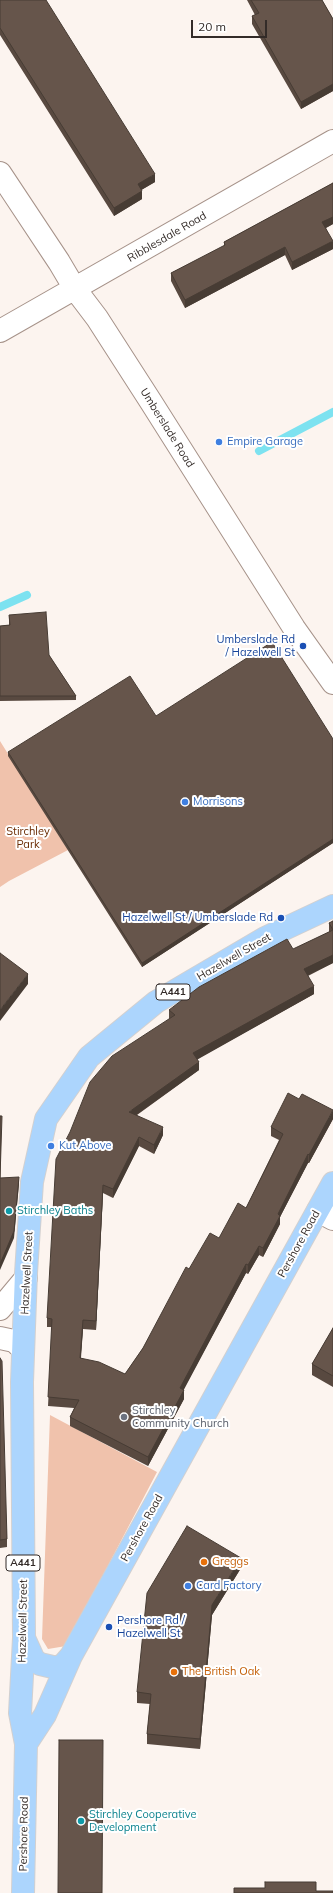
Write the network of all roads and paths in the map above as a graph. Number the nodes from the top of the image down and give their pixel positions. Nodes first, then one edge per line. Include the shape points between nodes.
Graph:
1 (333, 141) edge
2 (0, 173) edge
3 (74, 289) junction
4 (0, 331) edge
5 (333, 683) edge
6 (333, 906) edge
7 (333, 1182) edge
8 (325, 1215) edge
9 (26, 1278) junction
10 (0, 1309) edge
11 (0, 1338) edge
12 (24, 1348) junction
13 (24, 1638) junction
14 (71, 1656) junction
15 (26, 1744) junction
16 (23, 1893) edge

1 - 3 street, Ribblesdale Road
2 - 3 street, Umberslade Road
3 - 4 street, Ribblesdale Road
3 - 5 street, Umberslade Road via 97,318 294,628
6 - 9 main road, Hazelwell Street / A441 via 265,938 156,1002 88,1057 46,1119 32,1182
7 - 8 main road, Pershore Road / A441
8 - 14 main road, Pershore Road / A441
9 - 10 street
9 - 12 main road, Hazelwell Street / A441
11 - 12 street via 14,1341
12 - 13 main road, Hazelwell Street / A441
13 - 14 main road, A441 via 34,1660 40,1664 57,1668
13 - 15 main road, Hazelwell Street / A441 via 20,1714
14 - 15 main road, Pershore Road / A441 via 45,1715
15 - 16 main road, Pershore Road / A441

